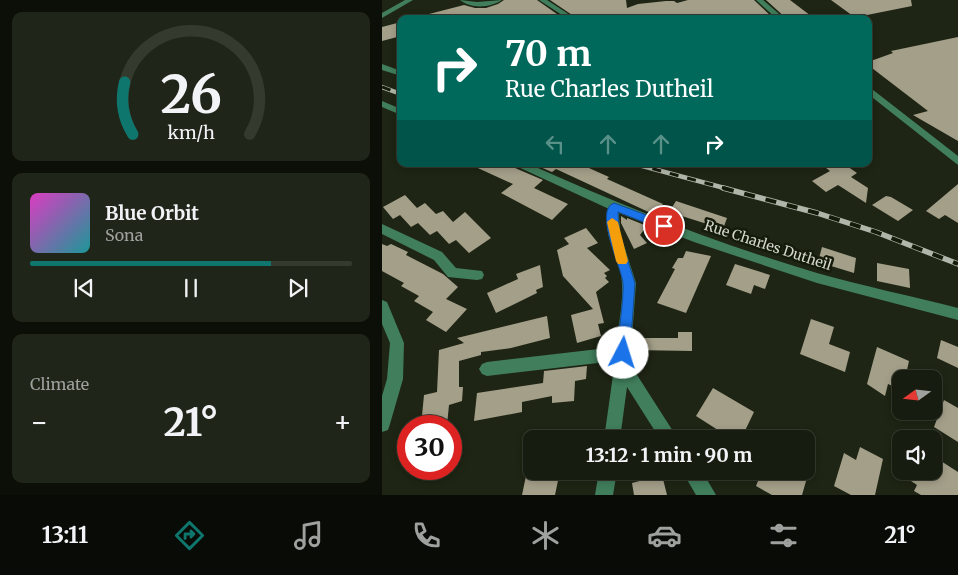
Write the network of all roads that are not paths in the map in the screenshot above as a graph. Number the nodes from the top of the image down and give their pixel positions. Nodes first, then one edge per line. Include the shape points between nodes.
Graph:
1 (410, 0) edge
2 (464, 0) edge
3 (499, 0) edge
4 (542, 0) edge
5 (759, 0) edge
6 (566, 15) edge
7 (777, 15) edge
8 (382, 16) edge
9 (382, 67) edge
10 (397, 73) edge
11 (872, 92) edge
12 (382, 104) edge
13 (382, 108) edge
14 (397, 110) edge
15 (397, 111) edge
16 (958, 162) edge
17 (527, 167) edge
18 (614, 207) junction
19 (382, 229) edge
20 (477, 274) dead end
21 (382, 306) edge
22 (958, 314) edge
23 (623, 360) junction
24 (487, 369) dead end
25 (382, 424) edge
26 (613, 430) edge
27 (665, 430) edge
28 (606, 480) edge
29 (697, 480) edge
30 (604, 495) edge
31 (707, 495) edge

1 - 8 street
2 - 3 street via 480,6
4 - 6 street
5 - 7 street
9 - 10 street
11 - 16 street
12 - 14 street
13 - 15 street
17 - 18 street, Rue Charles Dutheil
18 - 22 street, Rue Charles Dutheil via 817,278
18 - 23 street via 614,233 629,283
19 - 20 street via 438,256 453,272
21 - 25 street via 397,343 395,378
23 - 24 street
23 - 26 street
23 - 27 street
28 - 30 street
29 - 31 street

